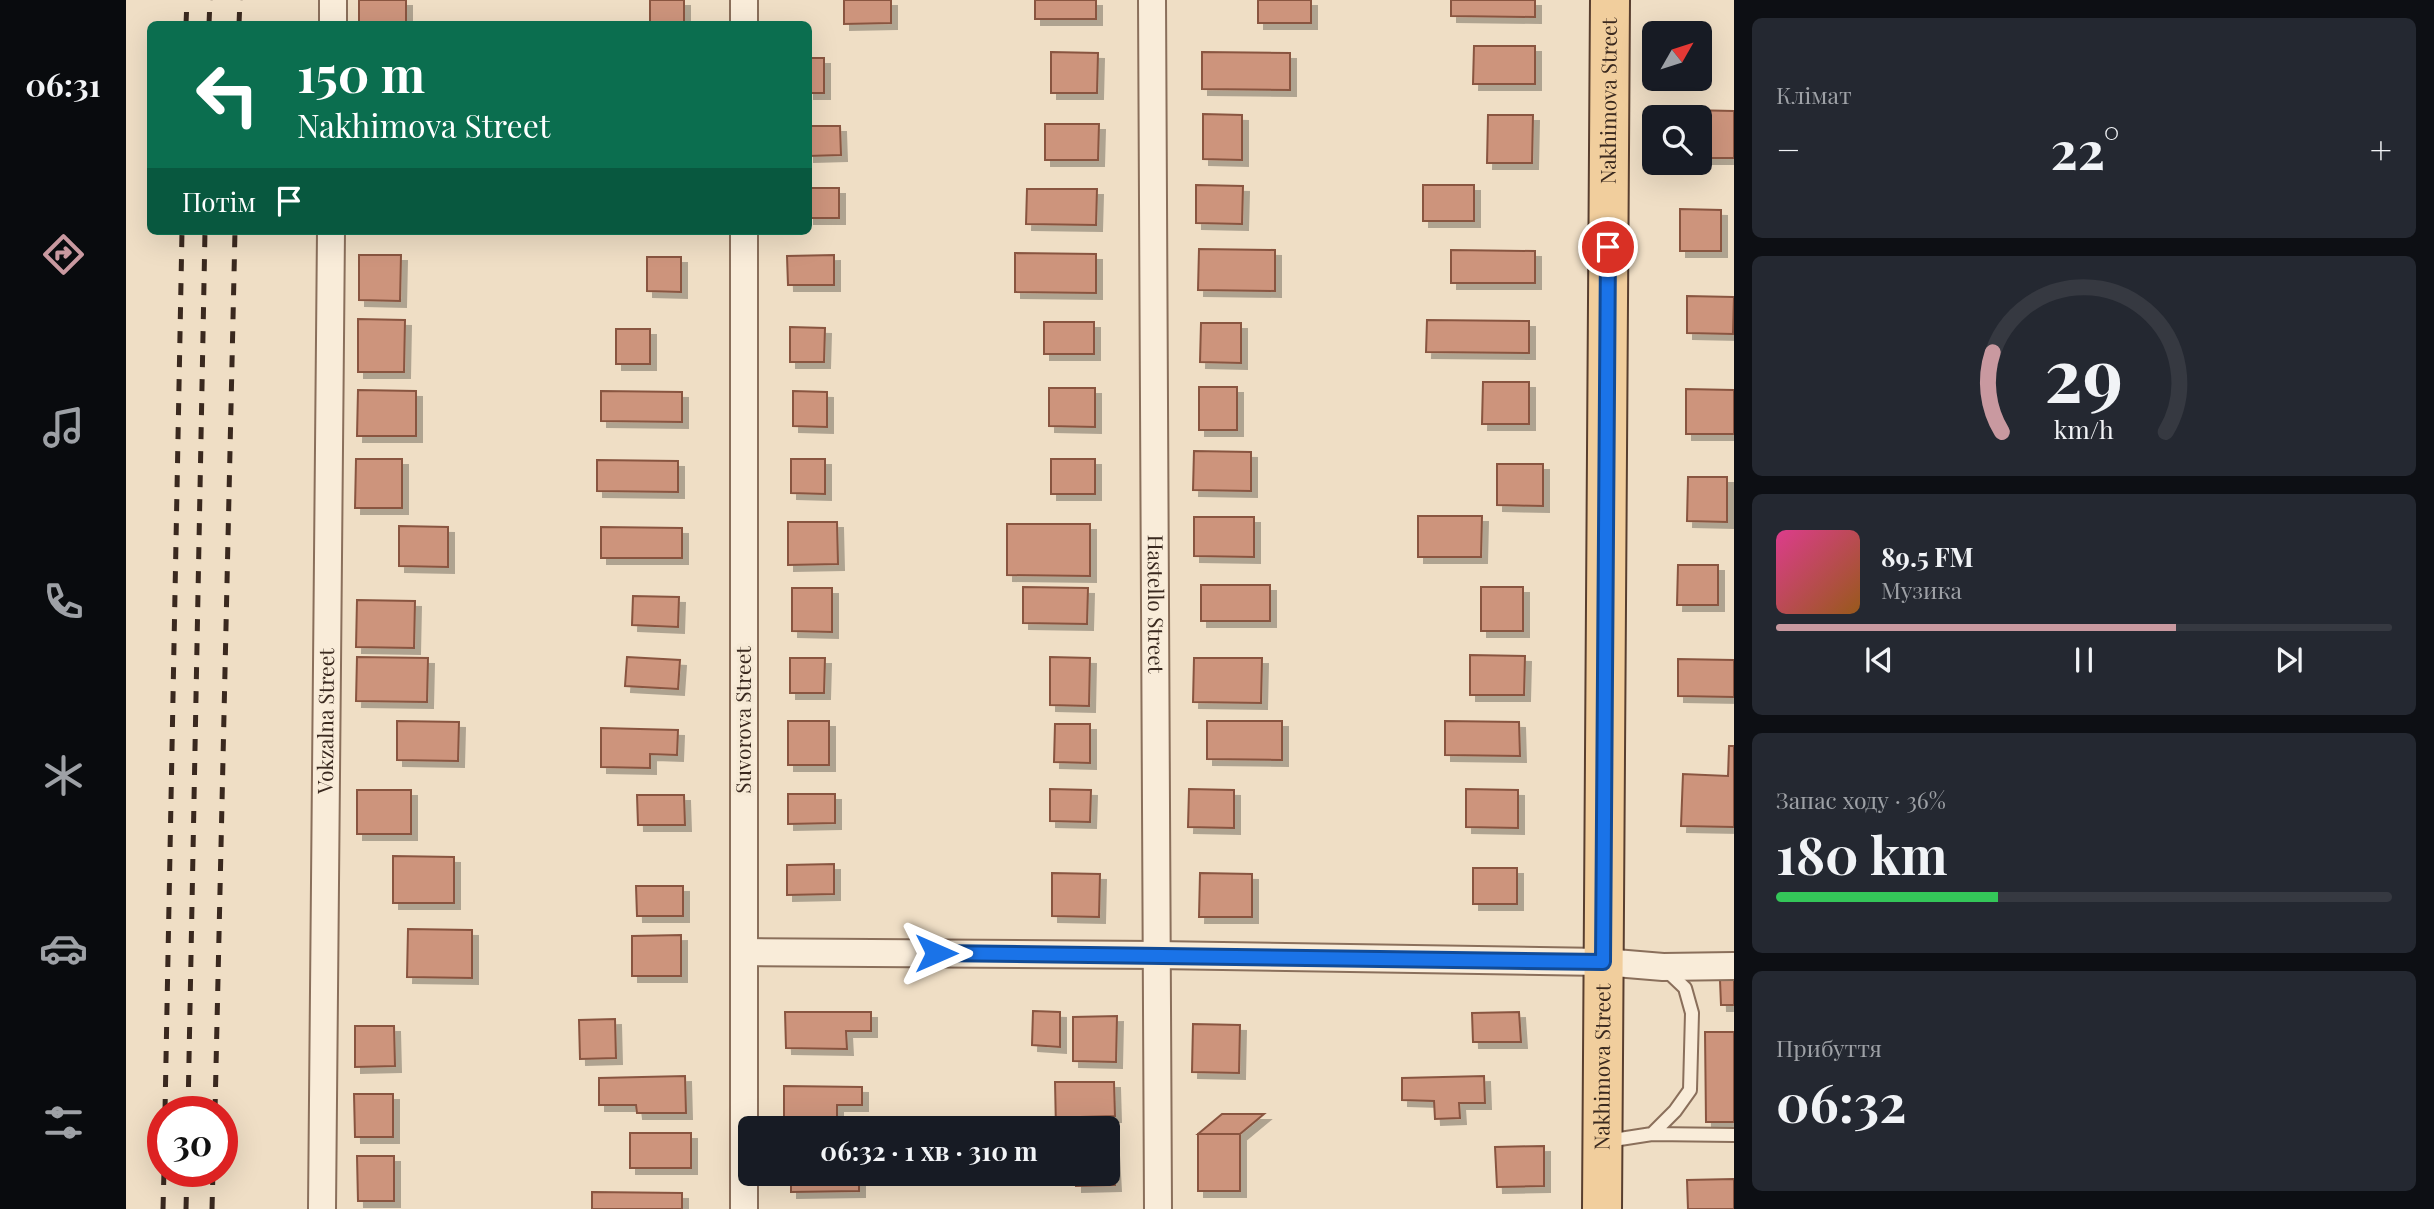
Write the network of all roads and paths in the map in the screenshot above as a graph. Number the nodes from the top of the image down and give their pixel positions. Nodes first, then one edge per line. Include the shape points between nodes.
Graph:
1 (333, 0) edge
2 (744, 0) edge
3 (1152, 0) edge
4 (1610, 0) edge
5 (333, 21) edge
6 (744, 21) edge
7 (331, 235) edge
8 (744, 235) edge
9 (744, 952) junction
10 (1156, 955) junction
11 (1603, 962) junction
12 (1663, 967) junction
13 (1734, 967) edge
14 (1652, 1134) junction
15 (1734, 1135) edge
16 (1602, 1142) junction
17 (323, 1209) edge
18 (744, 1209) edge
19 (1158, 1209) edge
20 (1602, 1209) edge

1 - 5 street
2 - 6 street
3 - 10 street, Hastello Street
4 - 11 main road, Nakhimova Street
7 - 17 street, Vokzalna Street
8 - 9 street, Suvorova Street
9 - 10 street
9 - 18 street, Suvorova Street
10 - 11 street
10 - 19 street, Hastello Street
11 - 12 street
11 - 16 main road, Nakhimova Street
12 - 13 street
12 - 14 lane via 1685,989 1692,1013 1690,1090
14 - 15 lane
14 - 16 lane
16 - 20 main road, Nakhimova Street

